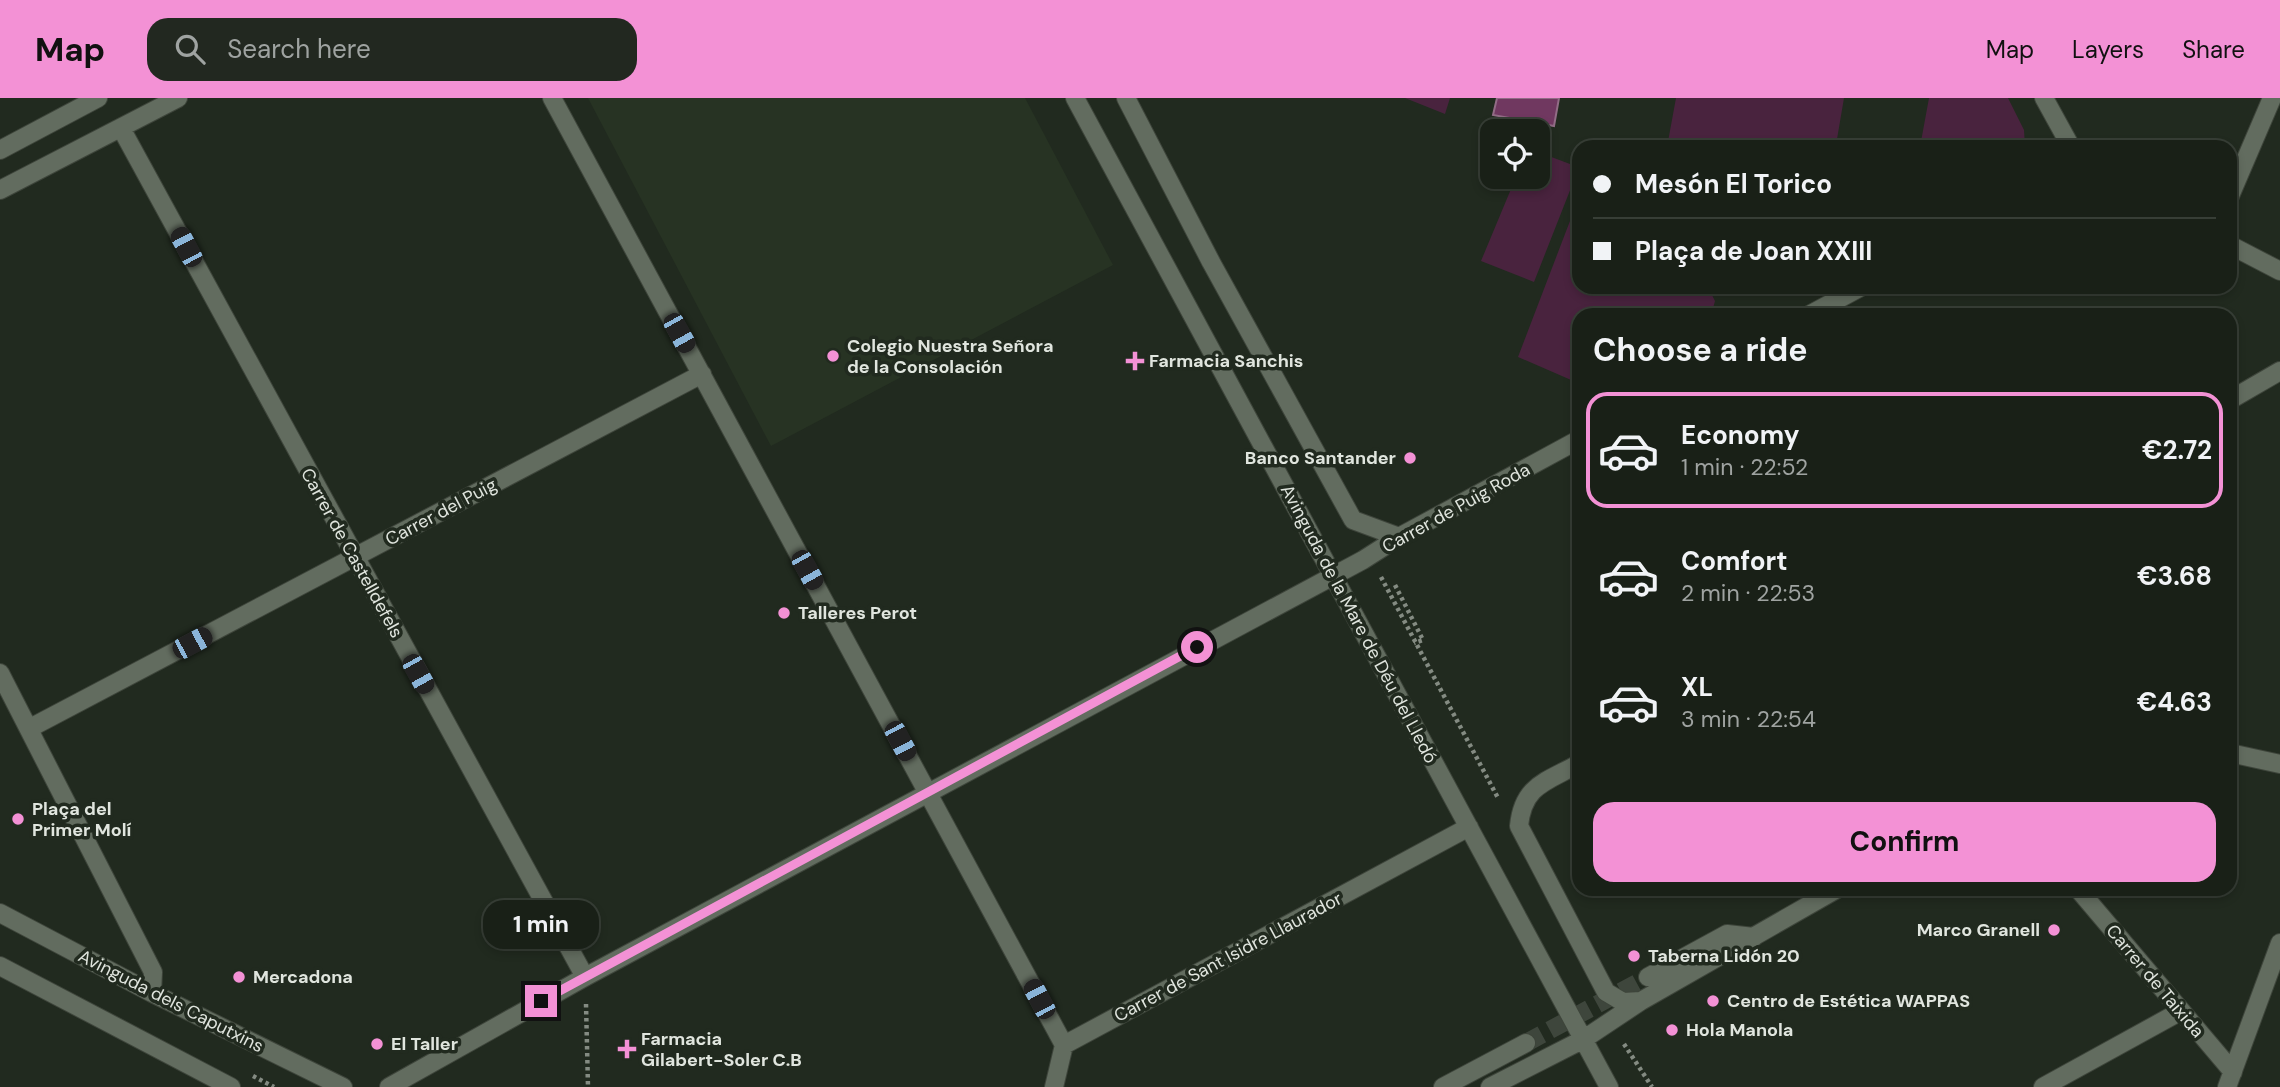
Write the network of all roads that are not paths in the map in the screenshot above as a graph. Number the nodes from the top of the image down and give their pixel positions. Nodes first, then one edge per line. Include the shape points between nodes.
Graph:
1 (98, 98) edge
2 (178, 98) edge
3 (552, 98) edge
4 (1075, 98) edge
5 (1126, 98) edge
6 (2044, 98) edge
7 (2272, 98) edge
8 (121, 128) junction
9 (2067, 140) edge
10 (0, 150) edge
11 (2237, 180) edge
12 (0, 190) edge
13 (2237, 249) edge
14 (2280, 271) edge
15 (1848, 294) edge
16 (1823, 308) edge
17 (2280, 371) edge
18 (702, 374) junction
19 (2237, 396) edge
20 (1572, 443) edge
21 (1399, 537) junction
22 (354, 558) junction
23 (1333, 575) junction
24 (0, 673) edge
25 (30, 728) junction
26 (2237, 755) edge
27 (2280, 764) edge
28 (1572, 767) edge
29 (928, 792) junction
30 (1469, 827) junction
31 (1824, 896) edge
32 (2084, 896) edge
33 (0, 913) edge
34 (1754, 937) junction
35 (2280, 943) edge
36 (0, 966) edge
37 (585, 976) junction
38 (1648, 977) tunnel mouth
39 (152, 993) junction
40 (1641, 1001) junction
41 (2181, 1011) junction
42 (1584, 1040) junction
43 (1526, 1043) tunnel mouth
44 (1064, 1045) junction
45 (2230, 1080) edge
46 (231, 1087) edge
47 (343, 1087) edge
48 (389, 1087) edge
49 (1054, 1087) edge
50 (1443, 1087) edge
51 (1490, 1087) edge
52 (1609, 1087) edge
53 (2043, 1087) edge

1 - 10 street
2 - 8 street
3 - 18 street
4 - 23 street, Avinguda de la Mare de Déu del Lledó
5 - 21 street via 1203,222 1211,262 1353,520
6 - 9 street
7 - 11 street
8 - 12 street
8 - 22 street, Carrer de Castelldefels
13 - 14 street
15 - 16 street
17 - 19 street
18 - 22 street, Carrer del Puig
18 - 29 street
20 - 21 street, Carrer de Puig Roda
21 - 23 street, Carrer de Puig Roda
22 - 25 street, Carrer del Puig
22 - 37 street, Carrer de Castelldefels
23 - 29 street, Carrer de Puig Roda
23 - 30 street, Avinguda de la Mare de Déu del Lledó
24 - 25 street
25 - 39 street via 153,972
26 - 27 street
28 - 40 street via 1528,792 1519,826 1606,992 1623,1002
29 - 37 street, Carrer de Puig Roda
29 - 44 street
30 - 42 street, Avinguda de la Mare de Déu del Lledó
30 - 44 street, Carrer de Sant Isidre Llaurador
31 - 34 street
32 - 41 street, Carrer de Taixida
33 - 39 street, Avinguda dels Caputxins
34 - 38 street via 1727,934
34 - 40 street
35 - 45 street
36 - 46 street
37 - 48 street, Carrer de Puig Roda
39 - 47 street, Avinguda dels Caputxins
40 - 42 street
41 - 45 street, Carrer de Taixida
41 - 53 street
42 - 51 street
42 - 52 street, Avinguda de la Mare de Déu del Lledó
43 - 50 street
44 - 49 street

